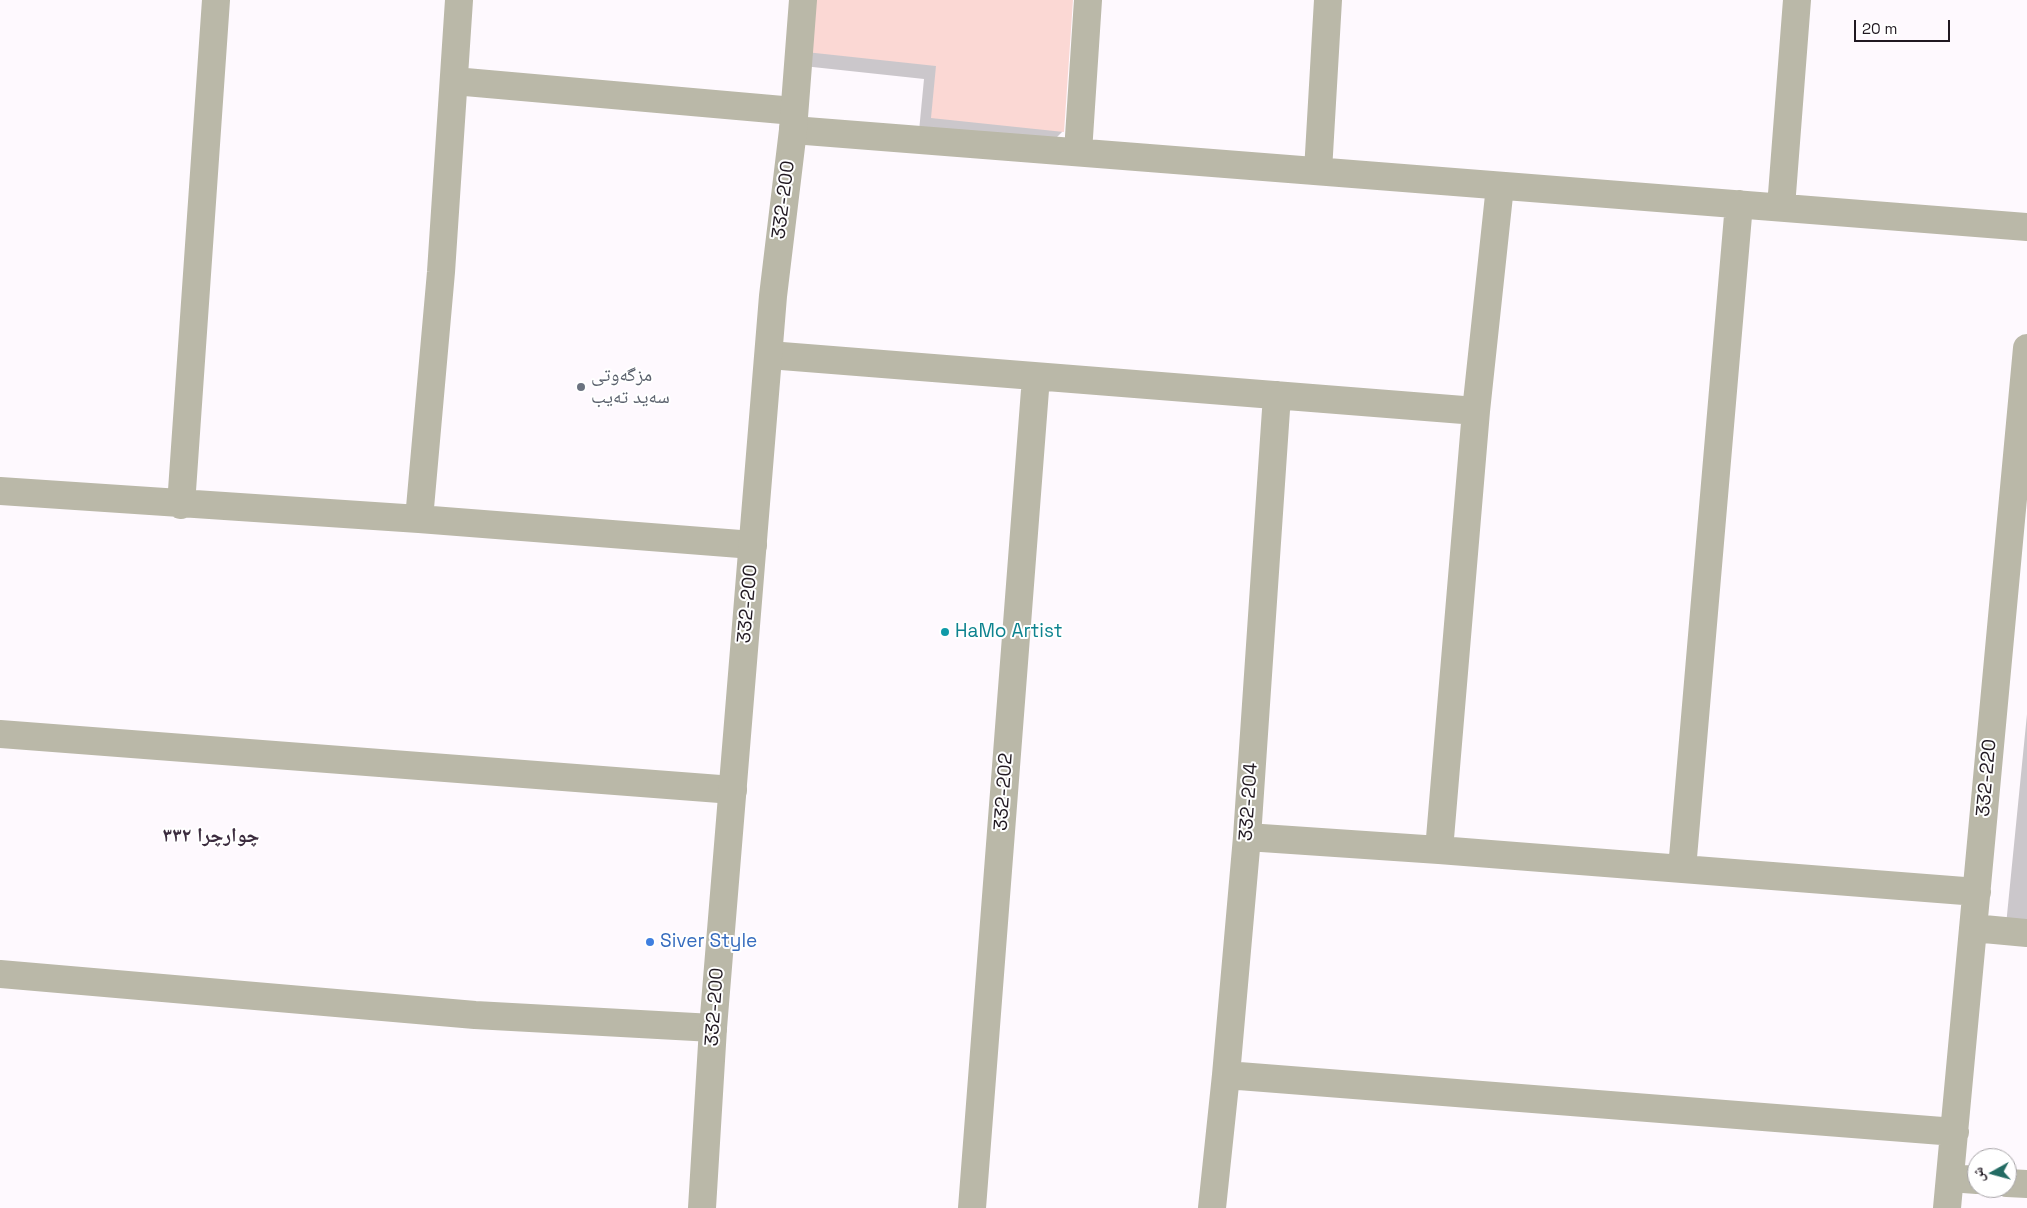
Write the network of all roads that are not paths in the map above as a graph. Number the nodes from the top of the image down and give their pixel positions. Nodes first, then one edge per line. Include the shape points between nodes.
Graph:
1 (216, 0) edge
2 (459, 0) edge
3 (803, 0) edge
4 (1088, 0) edge
5 (1328, 0) edge
6 (1797, 0) edge
7 (454, 81) junction
8 (793, 120) junction
9 (1078, 152) junction
10 (1318, 171) junction
11 (1500, 186) junction
12 (1739, 204) junction
13 (1782, 207) junction
14 (2027, 227) edge
15 (2027, 348) edge
16 (769, 355) junction
17 (1036, 377) junction
18 (1278, 395) junction
19 (1476, 411) junction
20 (0, 491) edge
21 (181, 505) junction
22 (419, 519) junction
23 (753, 545) junction
24 (2018, 549) edge
25 (0, 734) edge
26 (733, 790) junction
27 (1247, 837) junction
28 (1439, 850) junction
29 (1682, 869) junction
30 (1977, 892) junction
31 (1973, 928) junction
32 (2027, 933) edge
33 (0, 974) edge
34 (714, 1028) junction
35 (1226, 1076) junction
36 (1955, 1132) junction
37 (1950, 1178) junction
38 (1967, 1179) edge
39 (702, 1208) edge
40 (972, 1208) edge
41 (1212, 1208) edge
42 (1947, 1208) edge

1 - 21 street
2 - 7 street
3 - 8 street, 332-200
4 - 9 street
5 - 10 street
6 - 13 street
7 - 8 street
7 - 22 street
8 - 9 street
8 - 16 street, 332-200
9 - 10 street
10 - 11 street
11 - 12 street
11 - 19 street
12 - 13 street
12 - 29 street
13 - 14 street
15 - 24 street, 332-220
16 - 17 street
16 - 23 street, 332-200
17 - 18 street
17 - 40 street, 332-202
18 - 19 street
18 - 27 street, 332-204
19 - 28 street
20 - 21 street
21 - 22 street
22 - 23 street
23 - 26 street, 332-200
24 - 30 street, 332-220
25 - 26 street
26 - 34 street, 332-200
27 - 28 street
27 - 35 street, 332-204
28 - 29 street
29 - 30 street
30 - 31 street, 332-220
31 - 32 street
31 - 36 street, 332-220
33 - 34 street via 475,1014
34 - 39 street, 332-200
35 - 36 street
35 - 41 street, 332-204
36 - 37 street, 332-220
37 - 38 street
37 - 42 street, 332-220

